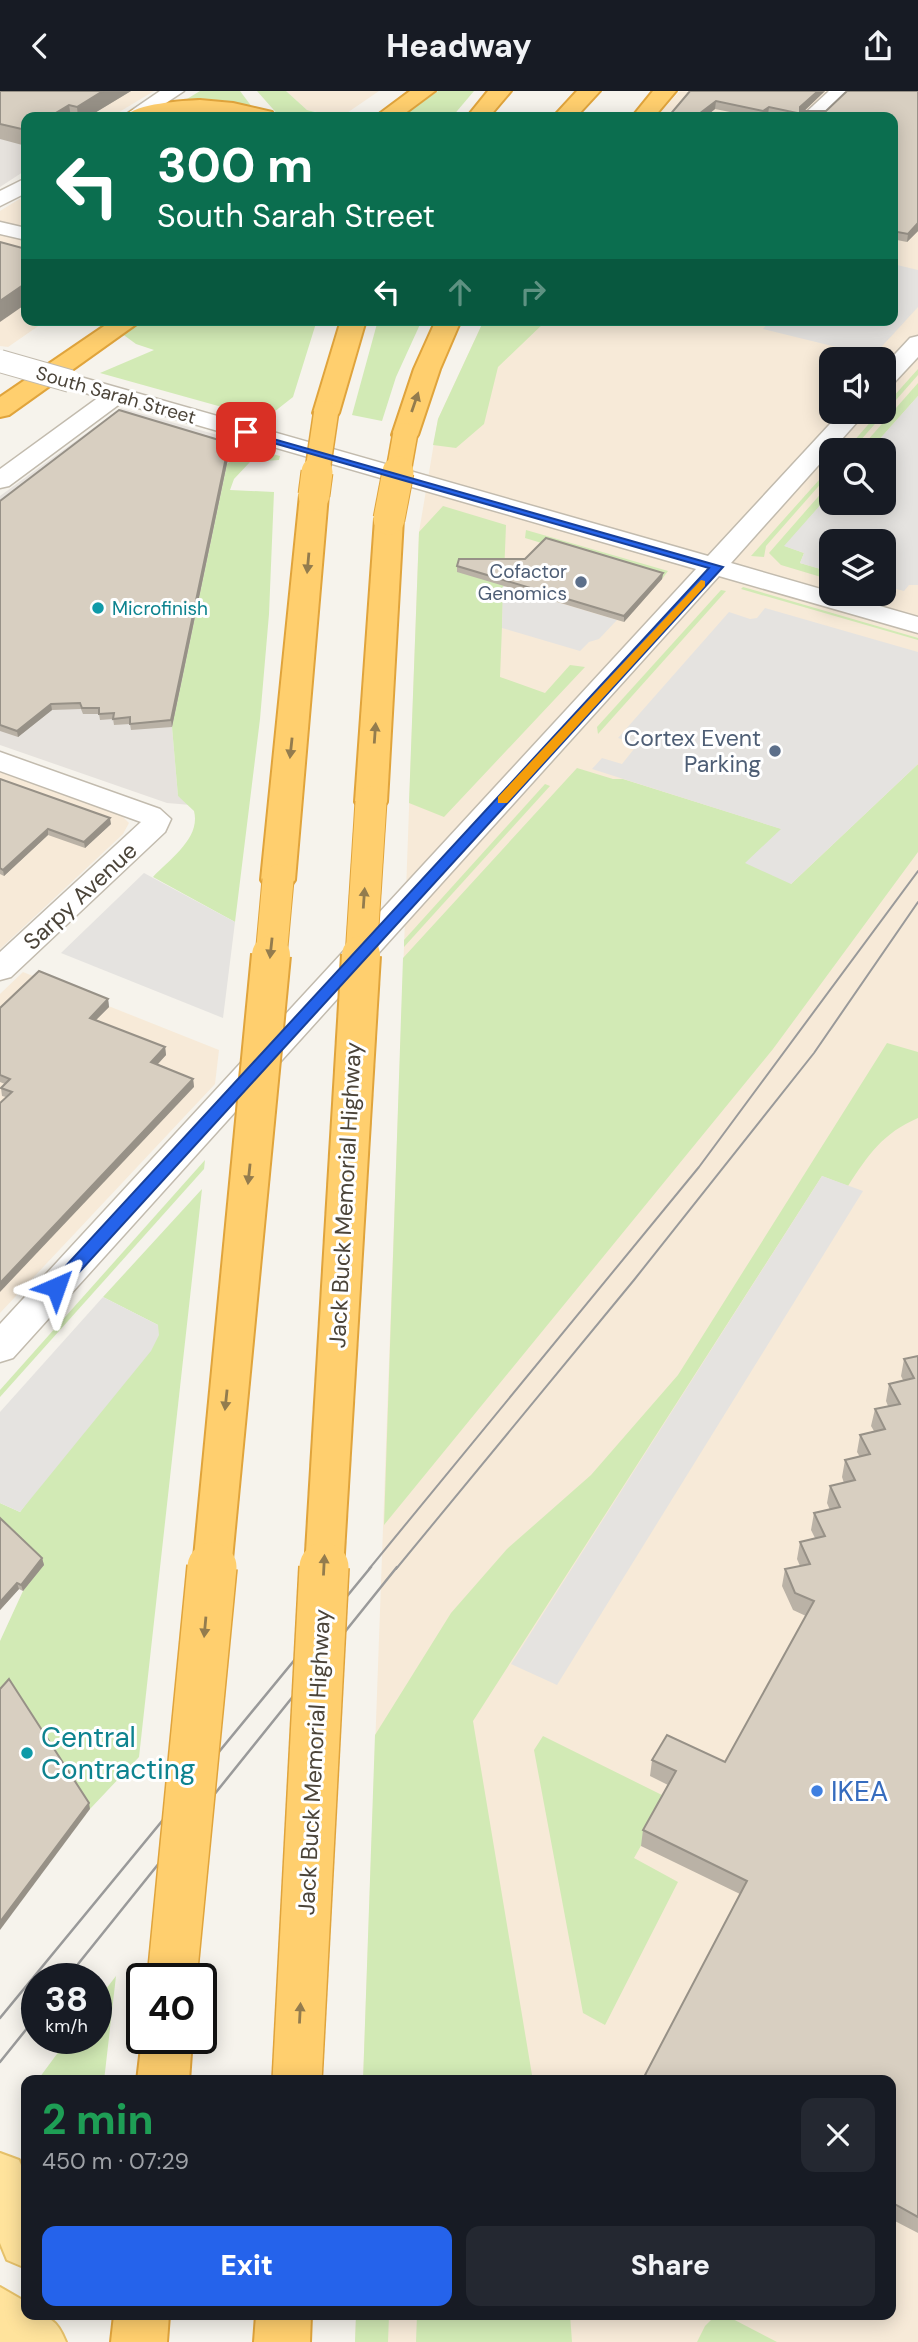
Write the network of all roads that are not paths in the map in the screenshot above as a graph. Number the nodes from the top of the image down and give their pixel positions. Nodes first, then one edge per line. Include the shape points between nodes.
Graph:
1 (174, 91) edge
2 (247, 91) edge
3 (424, 91) edge
4 (500, 91) edge
5 (589, 91) edge
6 (665, 91) edge
7 (841, 91) edge
8 (142, 112) edge
9 (152, 112) edge
10 (244, 112) edge
11 (266, 112) edge
12 (393, 112) edge
13 (482, 112) edge
14 (569, 112) edge
15 (647, 112) edge
16 (817, 112) edge
17 (21, 187) edge
18 (0, 200) edge
19 (0, 227) edge
20 (21, 233) edge
21 (86, 326) edge
22 (121, 326) edge
23 (352, 326) edge
24 (446, 326) edge
25 (461, 326) edge
26 (918, 343) edge
27 (320, 344) dead end
28 (0, 361) edge
29 (896, 367) edge
30 (427, 369) junction
31 (0, 387) edge
32 (117, 395) junction
33 (328, 403) junction
34 (0, 408) edge
35 (844, 424) edge
36 (0, 481) edge
37 (717, 567) junction
38 (918, 625) edge
39 (0, 761) edge
40 (0, 970) edge
41 (0, 1348) edge
42 (175, 1963) edge
43 (166, 2054) edge
44 (164, 2075) edge
45 (296, 2075) edge
46 (0, 2179) edge
47 (21, 2229) edge
48 (0, 2315) edge
49 (44, 2320) edge
50 (141, 2320) edge
51 (284, 2320) edge
52 (38, 2342) edge
53 (46, 2342) edge
54 (139, 2342) edge
55 (282, 2342) edge

1 - 8 street
2 - 11 highway
3 - 12 highway
4 - 13 highway
5 - 14 highway
6 - 15 highway
7 - 16 street
9 - 10 highway via 200,107
17 - 18 street
19 - 20 street
21 - 31 highway
22 - 34 highway
23 - 33 highway
24 - 30 highway, Jack Buck Memorial Highway
25 - 30 highway
26 - 29 street
27 - 33 highway
28 - 32 street, South Sarah Street, bridge
45 -> 30 highway, Jack Buck Memorial Highway, bridge via 341,1250 389,519 405,435
32 - 36 street
32 - 37 street, South Sarah Street
33 -> 42 highway, bridge via 314,495
35 - 37 street
37 - 38 street, South Sarah Street
37 - 41 street
39 - 40 street, Sarpy Avenue via 156,819 155,826
43 - 44 highway
46 - 47 main road
48 - 52 main road
49 - 53 main road
50 - 54 highway
51 - 55 highway

